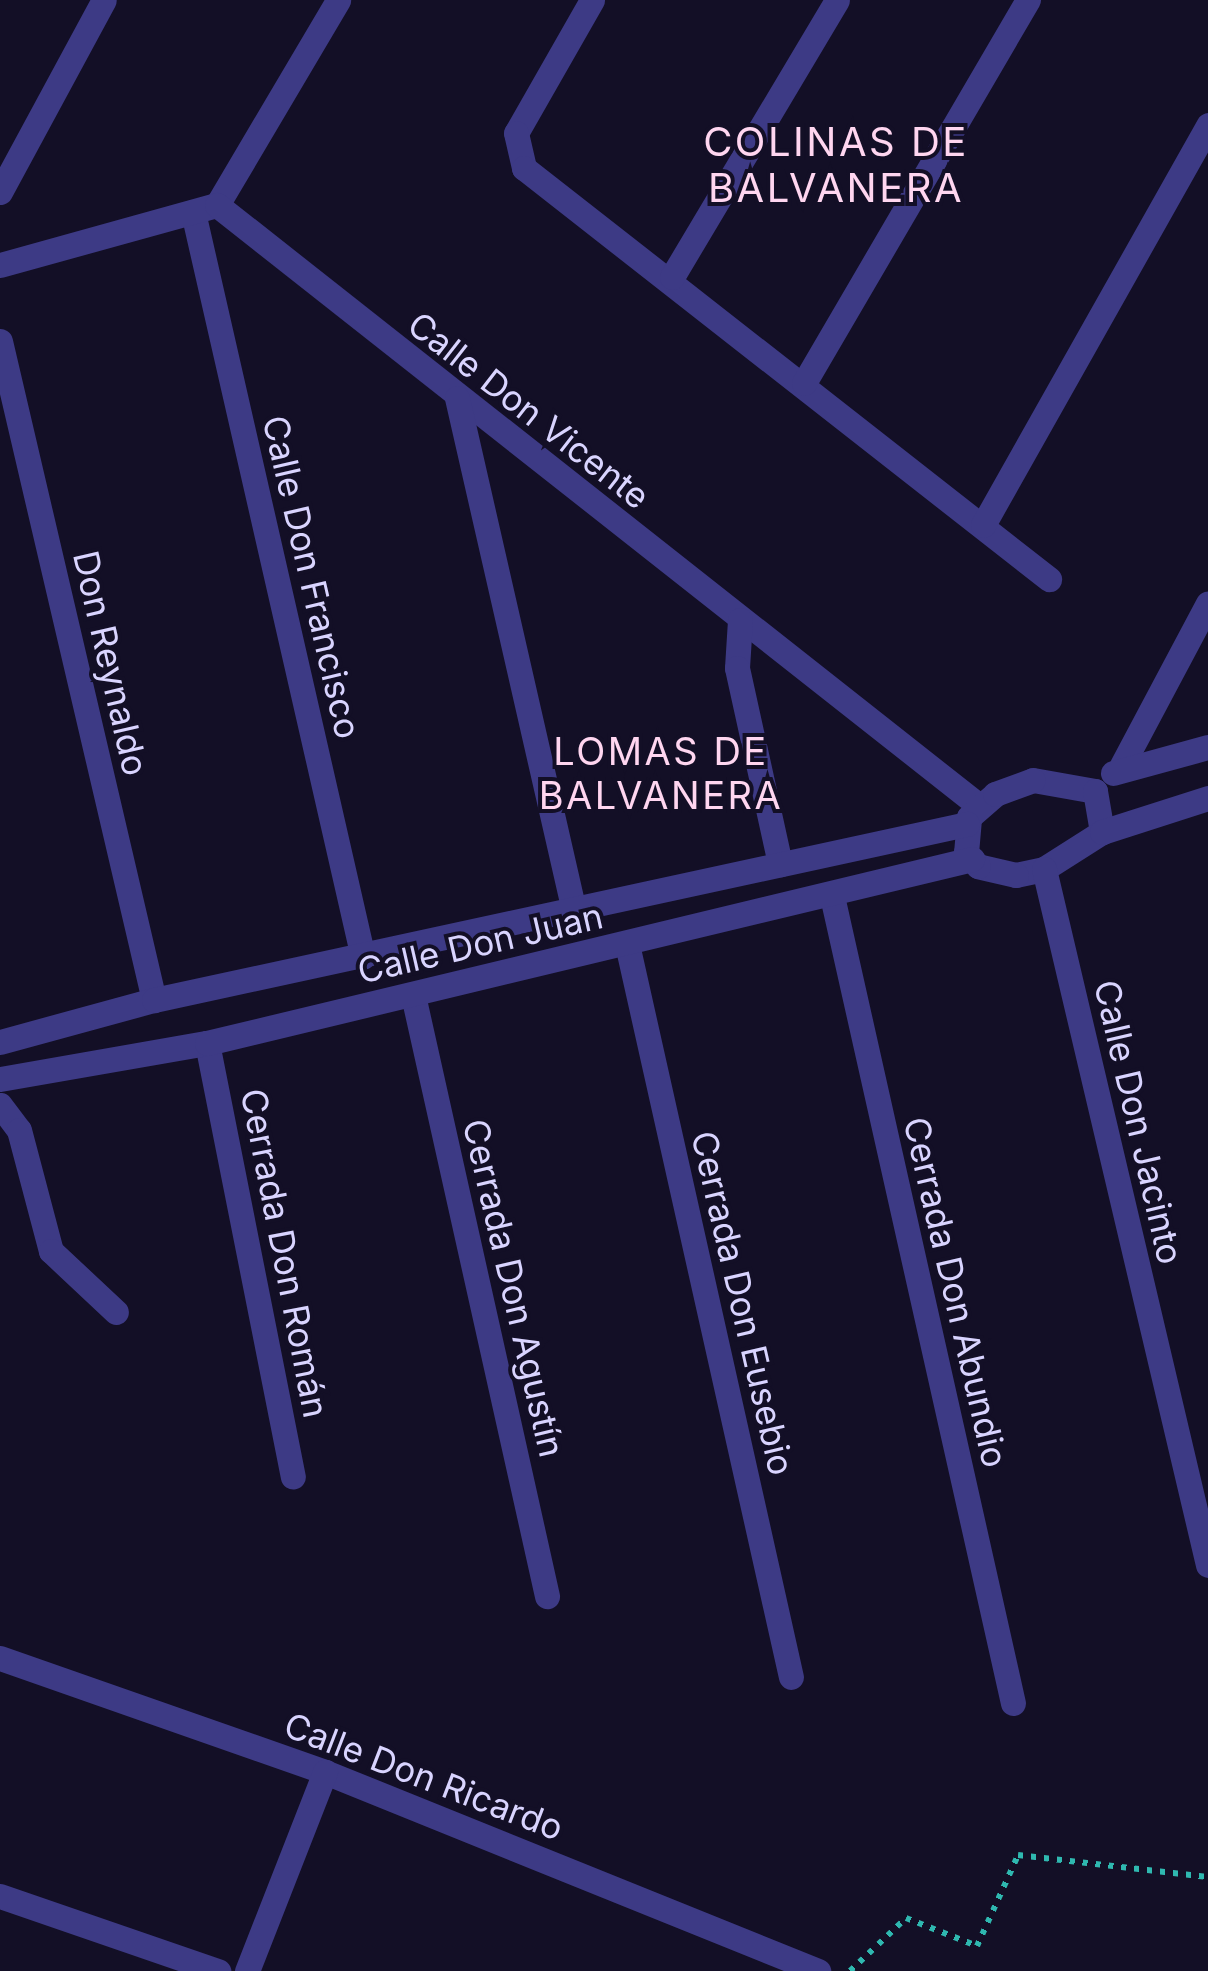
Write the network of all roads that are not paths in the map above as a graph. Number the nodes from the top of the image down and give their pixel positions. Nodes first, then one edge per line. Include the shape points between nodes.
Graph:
1 (104, 0) edge
2 (338, 0) edge
3 (592, 0) edge
4 (837, 0) edge
5 (1028, 0) edge
6 (1208, 125) edge
7 (0, 192) edge
8 (205, 209) junction
9 (0, 266) edge
10 (672, 277) junction
11 (0, 342) edge
12 (804, 383) junction
13 (457, 398) junction
14 (983, 525) junction
15 (1050, 579) dead end
16 (1208, 603) edge
17 (740, 620) junction
18 (1208, 747) edge
19 (1122, 765) junction
20 (1095, 791) junction
21 (1208, 798) edge
22 (972, 814) junction
23 (1102, 832) junction
24 (972, 860) junction
25 (780, 864) junction
26 (1044, 869) junction
27 (832, 896) junction
28 (574, 911) junction
29 (627, 944) junction
30 (363, 957) junction
31 (414, 996) junction
32 (154, 1000) junction
33 (0, 1042) edge
34 (207, 1042) junction
35 (0, 1079) edge
36 (0, 1105) edge
37 (116, 1312) dead end
38 (293, 1476) dead end
39 (1208, 1565) edge
40 (547, 1596) dead end
41 (0, 1658) edge
42 (791, 1677) dead end
43 (1012, 1703) dead end
44 (325, 1772) junction
45 (0, 1896) edge
46 (218, 1971) edge
47 (247, 1971) edge
48 (818, 1971) edge

1 - 7 street
2 - 8 street
3 - 10 street via 514,151 524,168
4 - 10 street
5 - 12 street
6 - 14 street
8 - 9 street
8 - 13 street, Calle Don Vicente
8 - 30 street, Calle Don Francisco
10 - 12 street
11 - 32 street, Don Reynaldo
12 - 14 street
13 - 17 street, Calle Don Vicente
13 - 28 street
14 - 15 street
16 - 19 street
17 - 22 street, Calle Don Vicente
17 - 25 street via 737,668
18 - 19 street
19 - 20 street
20 - 22 street, Calle Don Juan via 1033,780
20 - 23 street
21 - 23 street
22 - 24 street
22 - 25 street, Calle Don Juan
23 - 26 street
24 - 26 street via 1003,873
24 - 27 street, Calle Don Juan
25 - 28 street, Calle Don Juan
26 - 39 street, Calle Don Jacinto
27 - 29 street, Calle Don Juan
27 - 43 street, Cerrada Don Abundio
28 - 30 street, Calle Don Juan
29 - 31 street, Calle Don Juan
29 - 42 street, Cerrada Don Eusebio
30 - 32 street, Calle Don Juan
31 - 34 street, Calle Don Juan
31 - 40 street, Cerrada Don Agustín
32 - 33 street, Calle Don Juan
34 - 35 street, Calle Don Juan
34 - 38 street, Cerrada Don Román
36 - 37 street via 19,1130 51,1252
41 - 44 street, Calle Don Ricardo
44 - 47 street
44 - 48 street, Calle Don Ricardo
45 - 46 street

